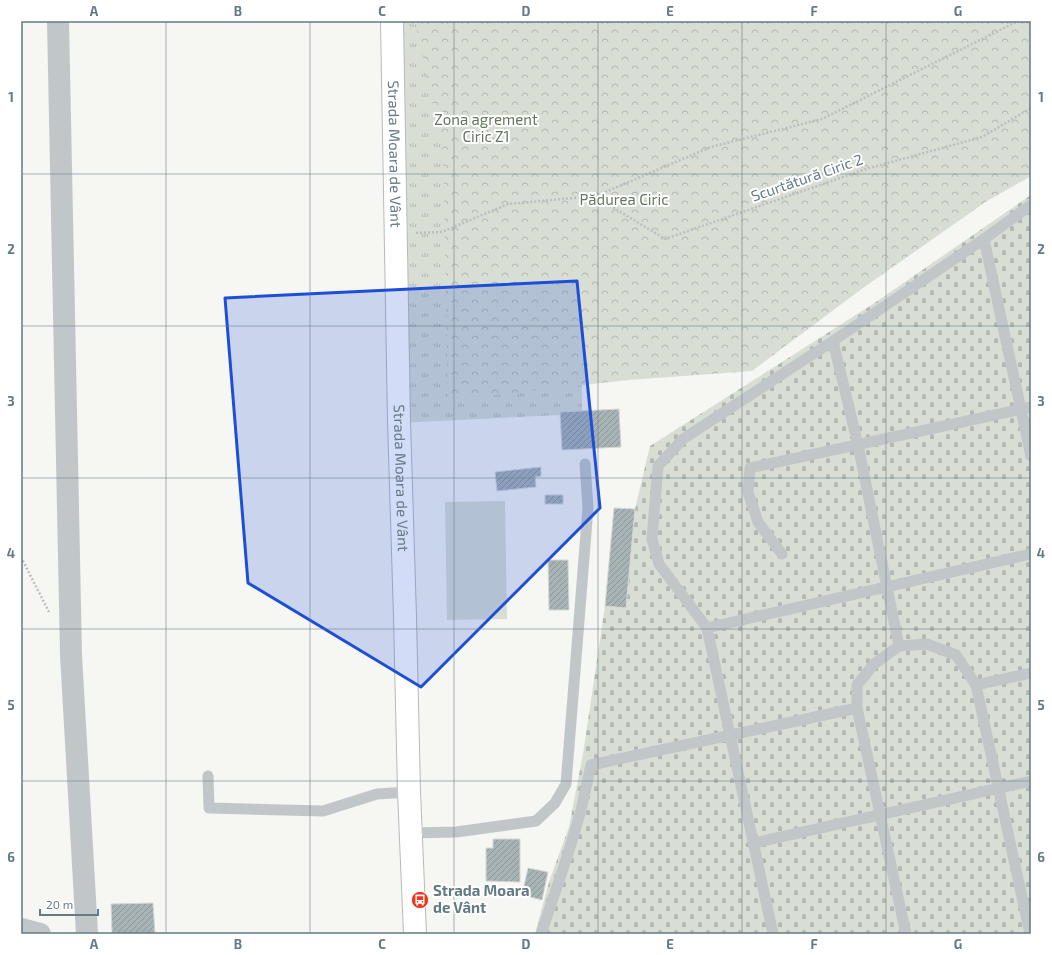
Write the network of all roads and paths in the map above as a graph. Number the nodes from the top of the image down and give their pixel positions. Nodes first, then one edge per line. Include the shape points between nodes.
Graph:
1 (58, 21) edge
2 (392, 21) edge
3 (1018, 21) edge
4 (1031, 108) edge
5 (596, 196) junction
6 (1031, 205) edge
7 (396, 233) junction
8 (984, 239) junction
9 (833, 341) junction
10 (1026, 408) edge
11 (858, 445) junction
12 (1031, 456) edge
13 (585, 464) dead end
14 (782, 554) dead end
15 (1031, 554) edge
16 (21, 557) edge
17 (888, 586) junction
18 (49, 614) dead end
19 (707, 628) junction
20 (900, 646) junction
21 (1031, 673) edge
22 (976, 686) junction
23 (857, 708) junction
24 (730, 736) junction
25 (208, 776) dead end
26 (1031, 781) edge
27 (998, 788) junction
28 (409, 792) junction
29 (880, 814) junction
30 (411, 833) junction
31 (754, 843) junction
32 (1026, 893) edge
33 (21, 929) edge
34 (40, 934) edge
35 (87, 934) edge
36 (415, 934) edge
37 (541, 934) edge
38 (773, 934) edge
39 (906, 934) edge
40 (1030, 934) edge

1 - 35 street via 71,655
2 - 7 main road, Strada Moara de Vânt
3 - 5 path via 822,119 711,147
4 - 5 path, Scurtătură Ciric 2 via 982,137 866,169 664,239
5 - 7 path via 508,204 442,232
6 - 8 lane
7 - 28 main road, Strada Moara de Vânt
8 - 9 lane
8 - 10 lane
9 - 11 lane
9 - 19 lane via 683,438 658,466 652,539 659,564
10 - 11 lane
10 - 12 lane
11 - 14 lane via 750,468 748,492 758,522
11 - 17 lane
13 - 30 lane via 588,508 566,784 555,803 536,821 456,832
15 - 17 lane
16 - 18 path
17 - 19 lane
17 - 20 lane
19 - 24 lane
20 - 22 lane via 927,644 956,655
20 - 23 lane via 874,664 857,685
21 - 22 lane
22 - 27 lane
23 - 24 lane
23 - 29 lane
24 - 31 lane
24 - 37 lane via 591,765 568,854
25 - 28 lane via 209,808 323,811 378,794
26 - 27 lane
27 - 29 lane
27 - 32 lane
28 - 30 main road, Strada Moara de Vânt
29 - 31 lane
29 - 39 lane
30 - 36 main road, Strada Moara de Vânt
31 - 38 lane
32 - 40 lane
33 - 34 street

